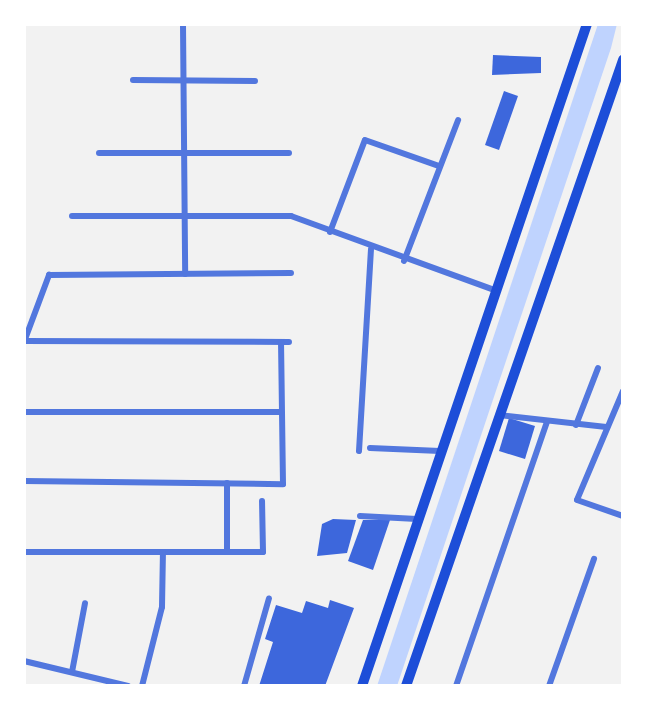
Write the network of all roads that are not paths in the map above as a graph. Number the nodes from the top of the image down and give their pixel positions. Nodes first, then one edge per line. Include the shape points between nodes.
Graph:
1 (183, 24) edge
2 (587, 24) edge
3 (623, 60) edge
4 (133, 80) dead end
5 (184, 81) junction
6 (255, 81) dead end
7 (458, 120) dead end
8 (99, 153) dead end
9 (184, 153) junction
10 (289, 153) dead end
11 (439, 166) junction
12 (72, 216) dead end
13 (185, 217) junction
14 (330, 232) junction
15 (371, 249) junction
16 (404, 261) junction
17 (291, 273) dead end
18 (185, 274) junction
19 (497, 291) junction
20 (24, 341) edge
21 (281, 342) junction
22 (289, 342) dead end
23 (598, 368) dead end
24 (623, 391) edge
25 (24, 412) edge
26 (281, 412) junction
27 (499, 415) junction
28 (547, 422) junction
29 (576, 425) junction
30 (606, 428) junction
31 (370, 448) dead end
32 (359, 451) dead end
33 (440, 451) junction
34 (24, 481) edge
35 (226, 483) junction
36 (262, 501) dead end
37 (360, 516) dead end
38 (623, 516) edge
39 (417, 519) junction
40 (24, 552) edge
41 (163, 552) junction
42 (227, 552) junction
43 (594, 559) dead end
44 (269, 598) dead end
45 (85, 603) dead end
46 (24, 661) edge
47 (72, 672) junction
48 (128, 686) edge
49 (142, 686) edge
50 (244, 686) edge
51 (362, 686) edge
52 (406, 686) edge
53 (456, 686) edge
54 (549, 686) edge

1 - 5 street
2 - 19 main road
3 - 27 main road
4 - 5 street
5 - 6 street
5 - 9 street
7 - 11 street
8 - 9 street
9 - 10 street
9 - 13 street
11 - 14 street via 365,140
11 - 16 street
12 - 13 street
13 - 14 street via 291,216
13 - 18 street
14 - 15 street
15 - 16 street
15 - 32 street
16 - 19 street
17 - 18 street
18 - 20 street via 49,275
19 - 33 main road
20 - 21 street
21 - 22 street
21 - 26 street
23 - 29 street
24 - 30 street
25 - 26 street
26 - 35 street via 283,484
27 - 28 street
27 - 52 main road
28 - 29 street
28 - 53 street
29 - 30 street
30 - 38 street via 577,500
31 - 33 street
33 - 39 main road
34 - 35 street
35 - 42 street
36 - 42 street via 263,552
37 - 39 street
39 - 51 main road
40 - 41 street
41 - 42 street
41 - 49 street via 162,607
43 - 54 street
44 - 50 street
45 - 47 street
46 - 47 street
47 - 48 street

